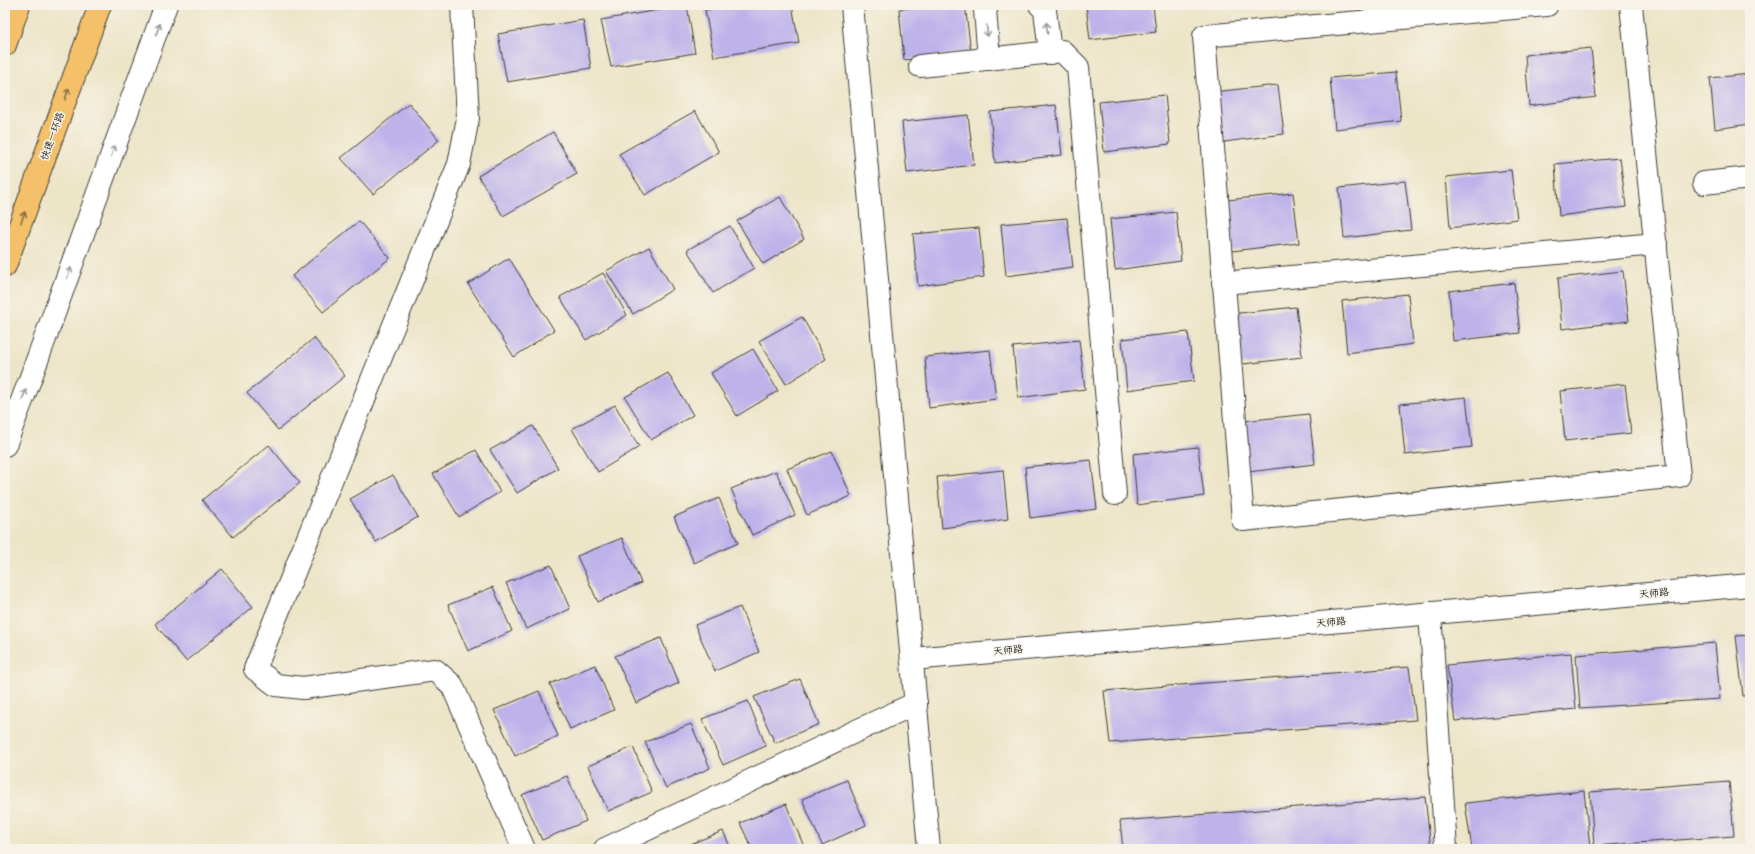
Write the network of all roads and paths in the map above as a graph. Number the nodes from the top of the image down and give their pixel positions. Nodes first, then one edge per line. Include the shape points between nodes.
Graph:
1 (18, 5) edge
2 (100, 5) edge
3 (166, 5) edge
4 (462, 5) edge
5 (852, 5) edge
6 (988, 5) edge
7 (1040, 5) edge
8 (1547, 5) edge
9 (1631, 5) edge
10 (5, 45) edge
11 (1050, 52) junction
12 (989, 59) junction
13 (920, 66) dead end
14 (1750, 178) edge
15 (1704, 183) dead end
16 (1656, 244) junction
17 (5, 266) edge
18 (1223, 283) junction
19 (5, 445) edge
20 (1115, 494) dead end
21 (1750, 585) edge
22 (1430, 613) junction
23 (912, 659) junction
24 (916, 703) junction
25 (524, 849) edge
26 (605, 849) edge
27 (929, 849) edge
28 (1446, 849) edge

1 - 10 highway
17 -> 2 highway, 快速一环路
19 -> 3 street
4 - 25 street via 468,118 459,164 254,669 276,685 303,688 435,670 452,685
5 - 23 street
6 -> 12 street via 985,10
11 -> 7 street via 1045,10
8 - 18 street via 1204,36
9 - 16 street
11 - 12 street
11 - 20 street via 1062,51 1078,68
12 - 13 street
14 - 15 street
16 - 18 street
16 - 18 street via 1680,476 1243,520
21 - 22 street, 天师路
22 - 23 street, 天师路
22 - 28 street
23 - 24 street
24 - 26 street
24 - 27 street

